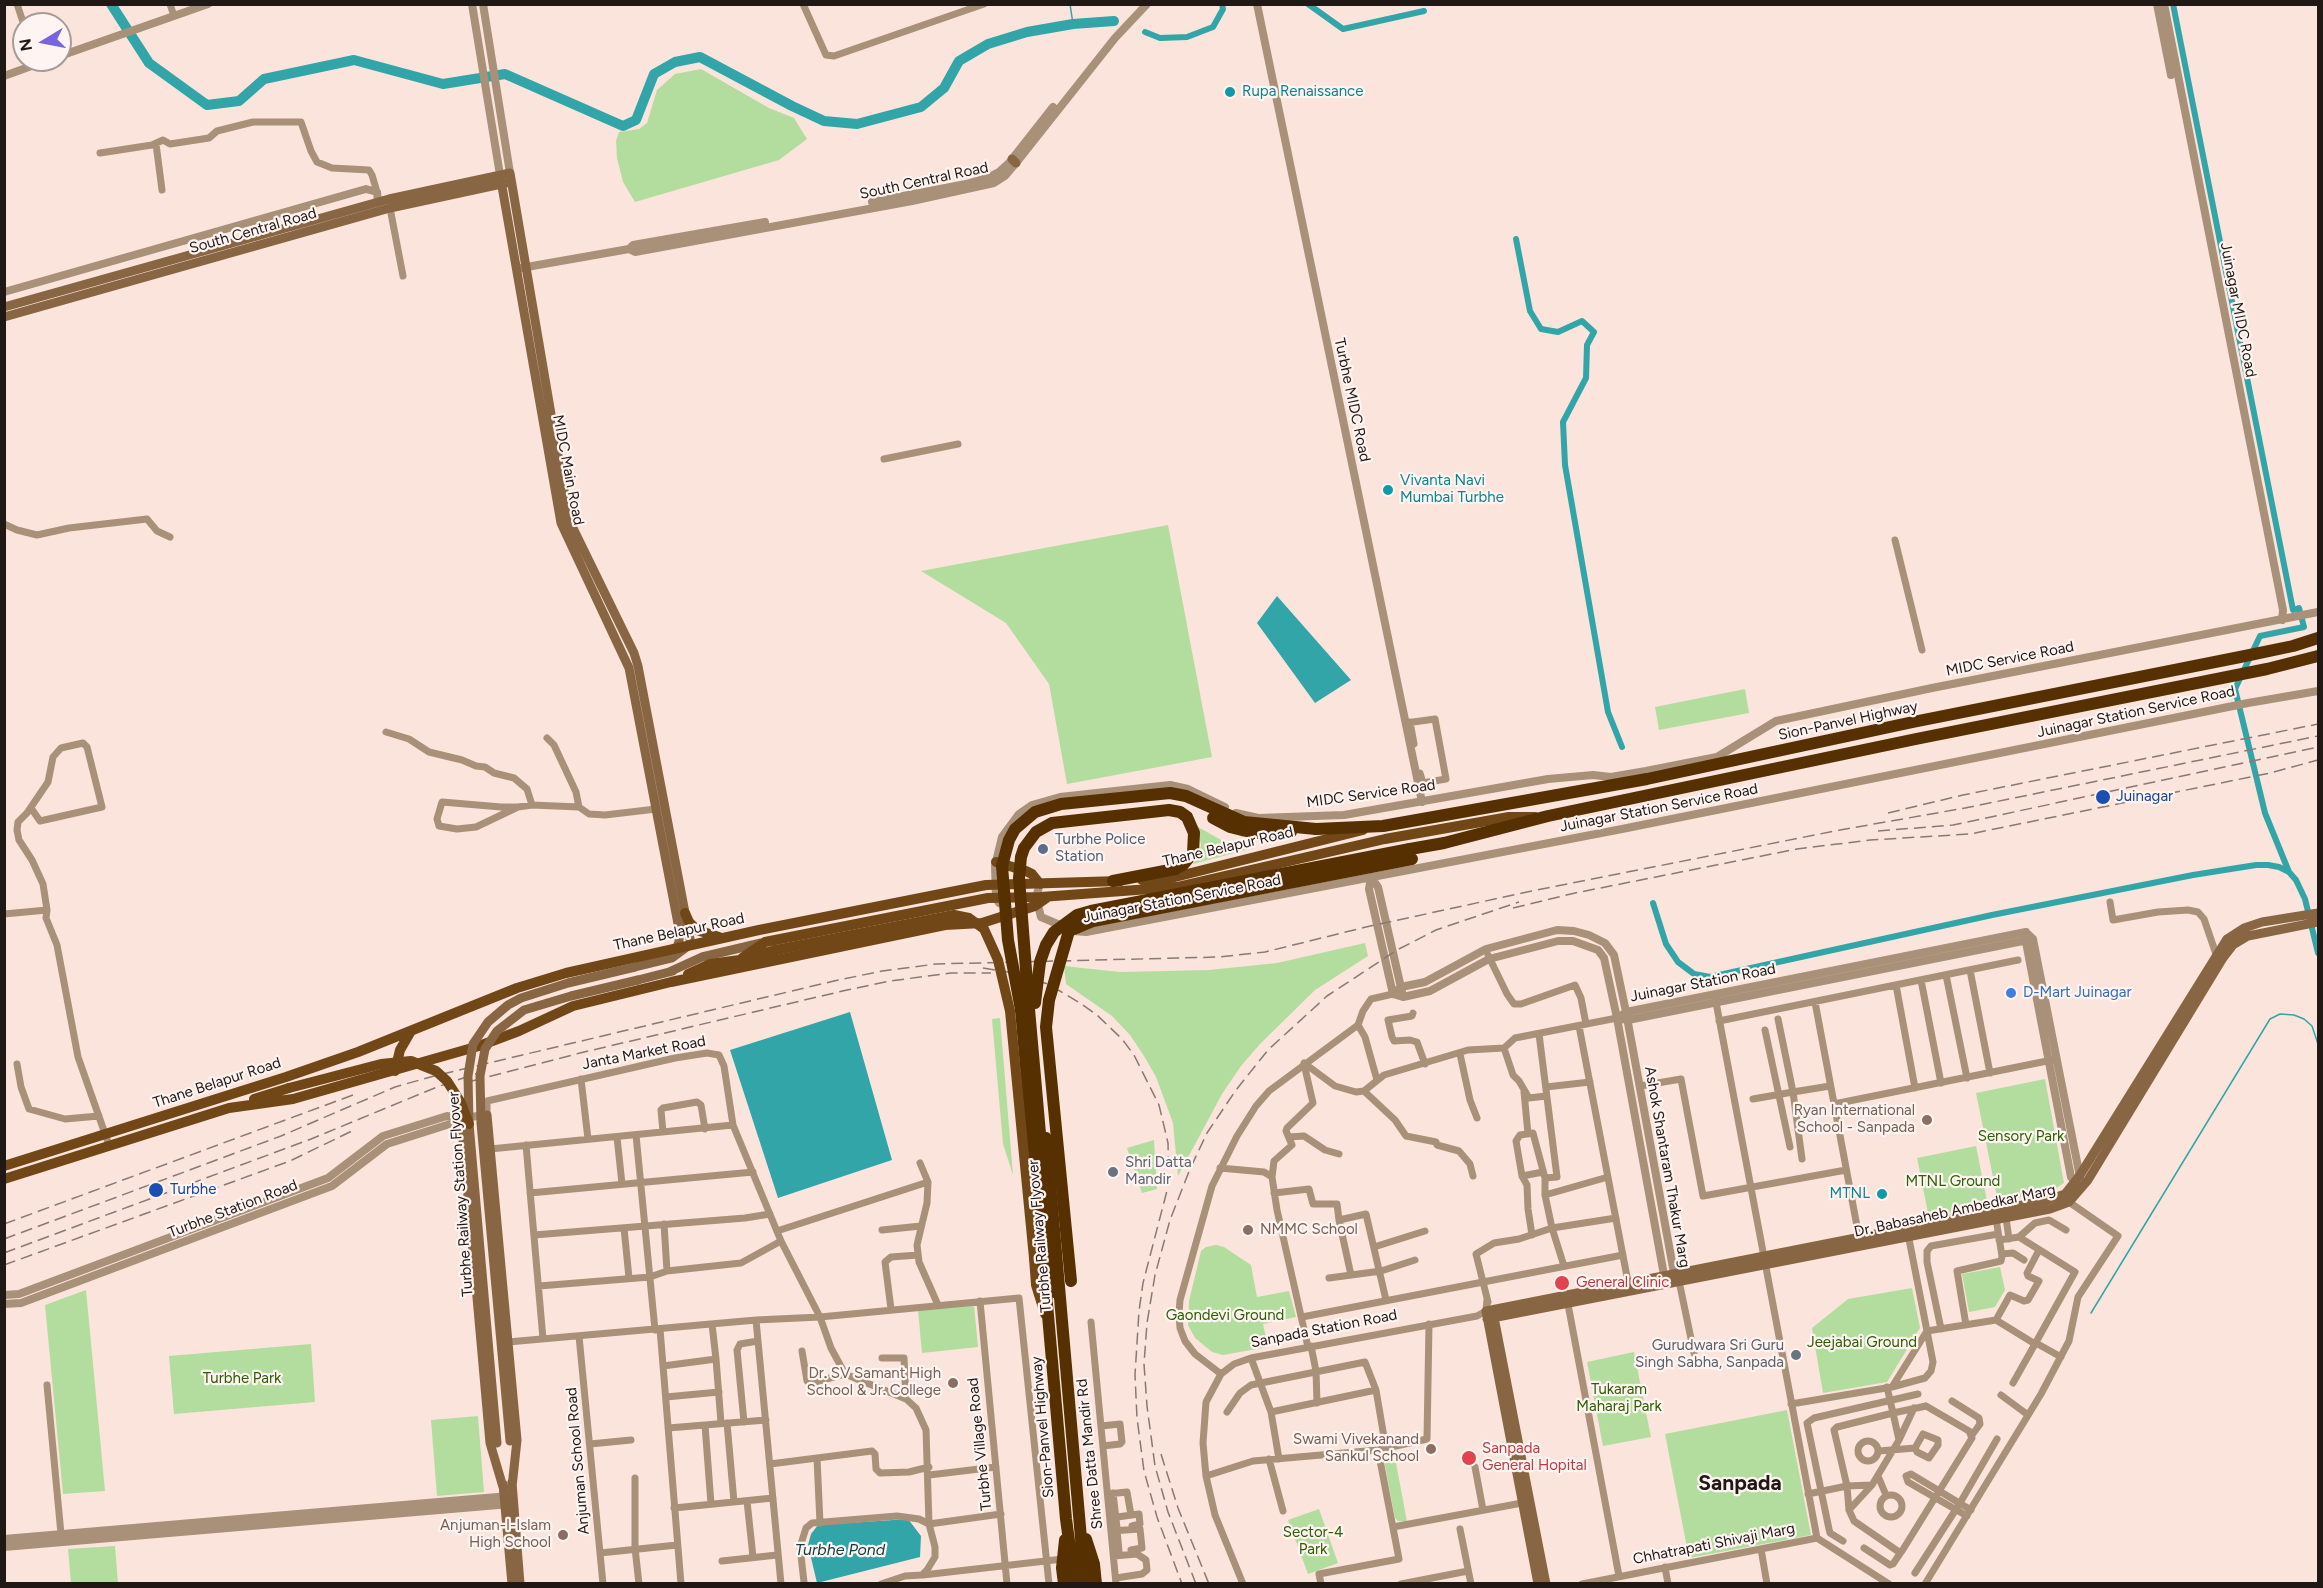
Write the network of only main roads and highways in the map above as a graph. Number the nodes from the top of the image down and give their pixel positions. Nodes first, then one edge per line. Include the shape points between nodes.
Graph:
1 (511, 178) joint
2 (501, 180) junction
3 (522, 267) junction
4 (145, 272) junction
5 (4, 307) edge
6 (4, 317) edge
7 (2319, 638) edge
8 (2319, 656) edge
9 (2319, 662) edge
10 (2297, 663) junction
11 (648, 741) junction
12 (1548, 816) junction
13 (1383, 826) junction
14 (1411, 854) junction
15 (996, 861) road end
16 (1113, 881) junction
17 (1040, 884) junction
18 (1036, 901) junction
19 (685, 913) junction
20 (2319, 913) edge
21 (2319, 922) edge
22 (2263, 927) junction
23 (683, 928) junction
24 (723, 938) junction
25 (765, 942) junction
26 (691, 944) junction
27 (677, 947) junction
28 (666, 955) junction
29 (742, 958) junction
30 (769, 962) junction
31 (670, 977) junction
32 (411, 1030) junction
33 (2158, 1056) junction
34 (395, 1071) junction
35 (229, 1108) junction
36 (487, 1115) road end
37 (465, 1121) junction
38 (4, 1166) edge
39 (4, 1179) edge
40 (2079, 1182) junction
41 (2067, 1198) junction
42 (1908, 1232) junction
43 (1763, 1260) junction
44 (1672, 1278) junction
45 (1567, 1298) junction
46 (1062, 1308) junction
47 (1490, 1314) junction
48 (1064, 1331) junction
49 (1050, 1332) junction
50 (508, 1496) junction
51 (1080, 1518) junction
52 (1073, 1564) junction
53 (512, 1584) edge
54 (520, 1584) edge
55 (1064, 1584) edge
56 (1075, 1584) edge
57 (1085, 1584) edge
58 (1096, 1584) edge
59 (1538, 1584) edge
60 (1546, 1584) edge

1 - 2 main road, South Central Road
1 - 3 main road, MIDC Main Road
2 - 3 main road, MIDC Main Road
2 - 4 main road, South Central Road
2 - 4 main road, South Central Road via 377,197
3 - 11 main road, MIDC Main Road via 561,523 625,656
4 - 5 main road, South Central Road
4 - 6 main road, South Central Road
7 - 13 highway, Sion-Panvel Highway via 1467,813
8 - 10 highway
9 - 10 highway
10 - 12 highway
11 - 19 main road, MIDC Main Road
11 - 23 main road, MIDC Main Road via 656,808
12 - 14 highway, Turbhe Railway Flyover
12 - 18 main road, Thane Belapur Road via 1509,817 1385,839 1177,887
13 - 16 main road, Thane Belapur Road via 1175,877
13 - 49 highway, Turbhe Railway Flyover, bridge via 1278,833 1242,830 1170,800 1050,814 1039,818 1015,843 1009,867
14 - 46 highway, Turbhe Railway Flyover, bridge via 1091,911 1070,919 1054,932 1040,962 1035,1009
14 - 48 highway, Turbhe Railway Flyover, bridge via 1093,921 1069,931 1049,1000 1046,1026 1071,1281
15 - 17 main road via 1032,874
16 - 17 main road, Thane Belapur Road
16 - 46 highway, bridge via 1183,865 1193,853 1194,833 1187,817 1169,810 1052,824 1029,839 1021,857 1019,878 1054,1292
17 - 24 main road, Thane Belapur Road via 996,884 941,893
18 - 25 main road, Thane Belapur Road via 996,898
18 - 30 main road, Thane Belapur Road via 981,923 945,925
19 - 23 main road, MIDC Main Road
19 - 24 main road via 697,930
20 - 22 main road, Dr. Babasaheb Ambedkar Marg
21 - 22 main road, Dr. Babasaheb Ambedkar Marg
22 - 33 main road, Dr. Babasaheb Ambedkar Marg via 2233,945
22 - 33 main road, Dr. Babasaheb Ambedkar Marg via 2244,928 2227,939
23 - 26 main road, MIDC Main Road
23 - 27 main road, MIDC Main Road
23 - 28 main road
24 - 26 main road, Thane Belapur Road
25 - 29 main road
25 - 31 main road, Turbhe Railway Station Flyover via 702,957
26 - 27 main road, Thane Belapur Road
26 - 28 main road
27 - 28 main road, Thane Belapur Road
28 - 32 main road, Thane Belapur Road via 540,980
28 - 37 main road, Turbhe Railway Station Flyover, bridge via 520,998 508,1005 488,1022 473,1044
29 - 30 main road
29 - 31 main road
29 - 49 main road, bridge via 954,915 969,918 984,929 998,960 1010,1011 1036,1285
30 - 31 main road, Thane Belapur Road
31 - 34 main road, Thane Belapur Road via 573,1006 504,1037
31 - 50 main road, Turbhe Railway Station Flyover, bridge via 638,980 525,1010 496,1031 485,1049 480,1076 481,1123 510,1441
32 - 34 main road via 398,1054
32 - 38 main road, Thane Belapur Road via 286,1077
33 - 40 main road, Dr. Babasaheb Ambedkar Marg
33 - 40 main road, Dr. Babasaheb Ambedkar Marg
34 - 35 main road, Thane Belapur Road via 292,1099
35 - 37 main road, bridge via 381,1064 411,1061 436,1071 447,1081 461,1102
35 - 39 main road, Thane Belapur Road
36 - 50 main road via 517,1440
37 - 50 main road, Turbhe Railway Station Flyover, bridge via 497,1443
37 - 50 main road via 490,1443
40 - 41 main road, Dr. Babasaheb Ambedkar Marg
41 - 42 main road, Dr. Babasaheb Ambedkar Marg
41 - 42 main road, Dr. Babasaheb Ambedkar Marg via 2050,1209
42 - 43 main road, Dr. Babasaheb Ambedkar Marg
42 - 43 main road, Dr. Babasaheb Ambedkar Marg via 1859,1237
43 - 44 main road, Dr. Babasaheb Ambedkar Marg
44 - 45 main road
44 - 45 main road via 1628,1282
45 - 47 main road
46 - 48 highway, Turbhe Railway Flyover
47 - 59 main road
47 - 60 main road
48 - 51 highway, Sion-Panvel Highway
49 - 52 highway, Sion-Panvel Highway
50 - 53 main road
50 - 54 main road
51 - 52 highway
51 - 58 highway
52 - 55 highway
52 - 56 highway
52 - 57 highway

